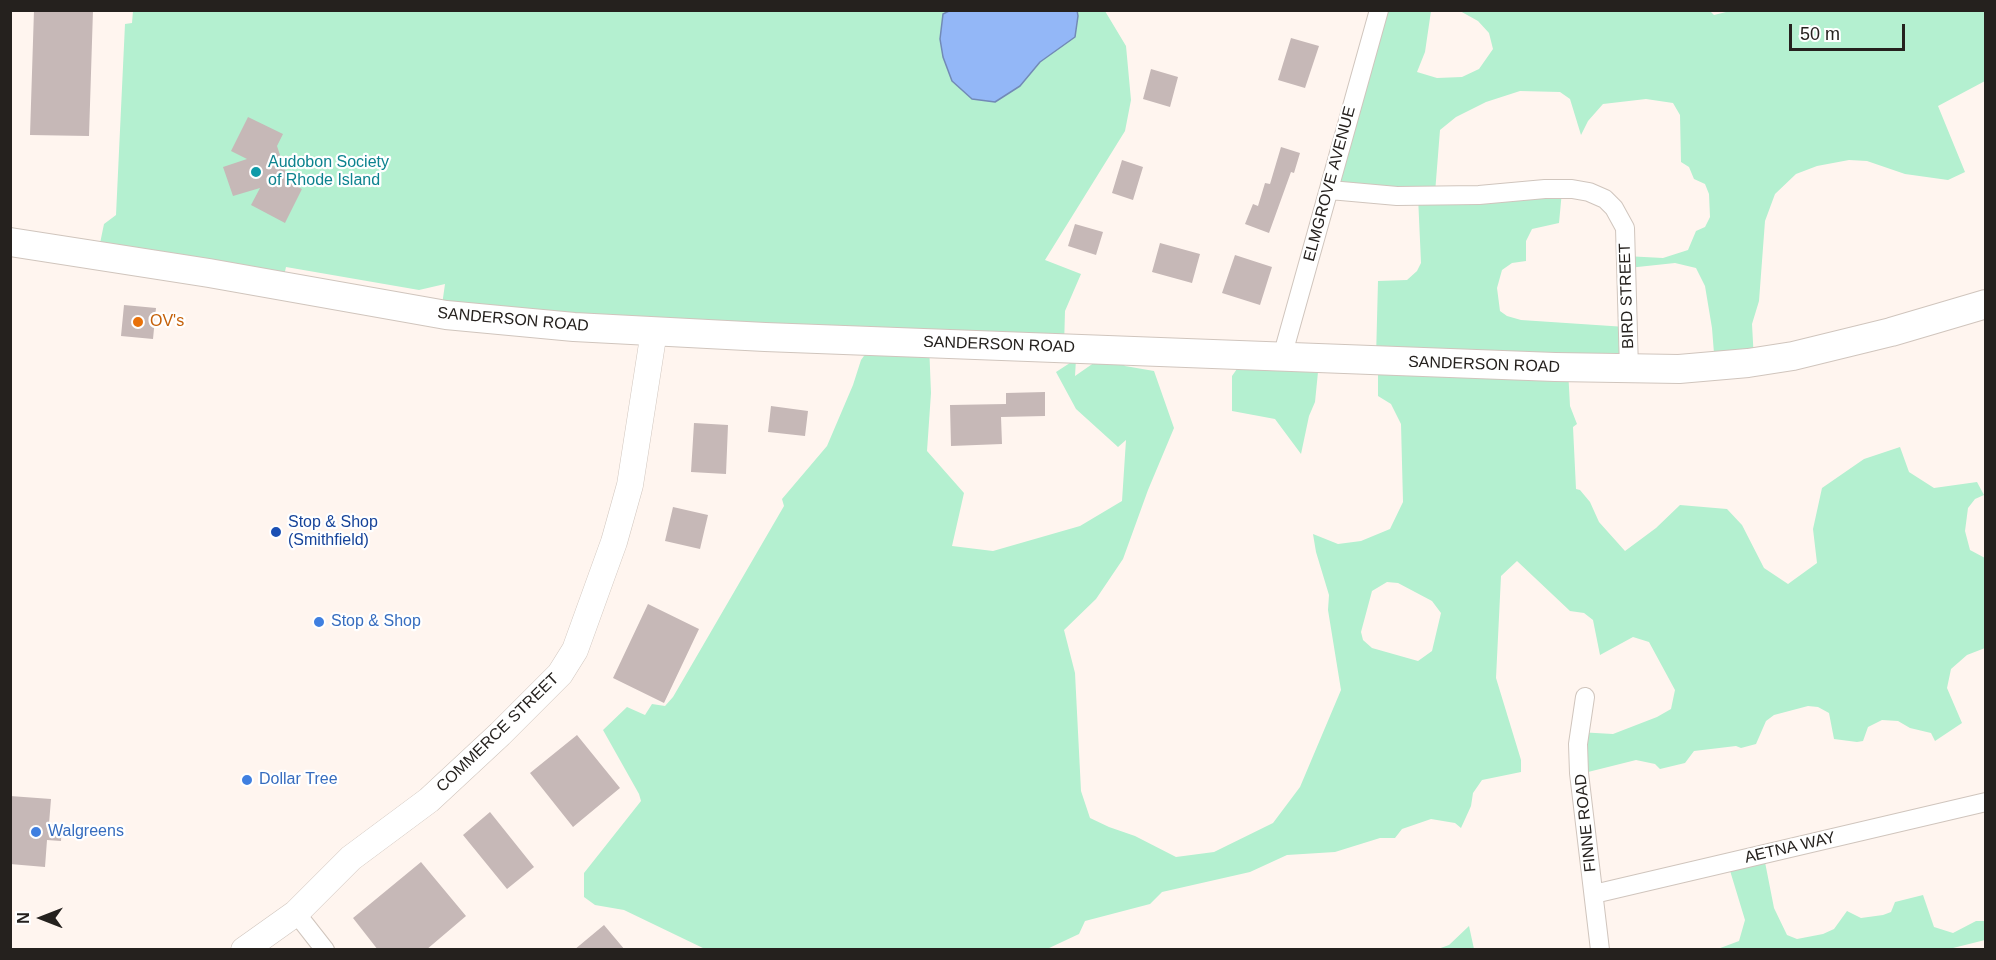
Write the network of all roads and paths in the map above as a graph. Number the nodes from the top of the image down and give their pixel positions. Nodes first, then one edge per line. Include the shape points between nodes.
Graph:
1 (1379, 10) edge
2 (1330, 190) junction
3 (10, 242) edge
4 (1986, 304) edge
5 (654, 331) junction
6 (1282, 357) junction
7 (1629, 369) junction
8 (1585, 697) dead end
9 (1986, 802) edge
10 (1594, 894) junction
11 (296, 913) junction
12 (244, 950) edge
13 (325, 950) edge
14 (1600, 950) edge

1 - 2 street, ELMGROVE AVENUE
2 - 6 street, ELMGROVE AVENUE
2 - 7 street, BIRD STREET via 1397,196 1572,189 1600,196 1614,208 1625,228
3 - 5 main road, SANDERSON ROAD via 446,315
4 - 7 main road, SANDERSON ROAD via 1793,356 1691,368
5 - 6 main road, SANDERSON ROAD
5 - 11 street, COMMERCE STREET via 630,485 575,650 560,674 500,734 429,800 351,858
6 - 7 main road, SANDERSON ROAD
8 - 10 street, FINNE ROAD via 1578,744 1579,773
9 - 10 street, AETNA WAY
10 - 14 street, FINNE ROAD
11 - 12 street, COMMERCE STREET
11 - 13 street

